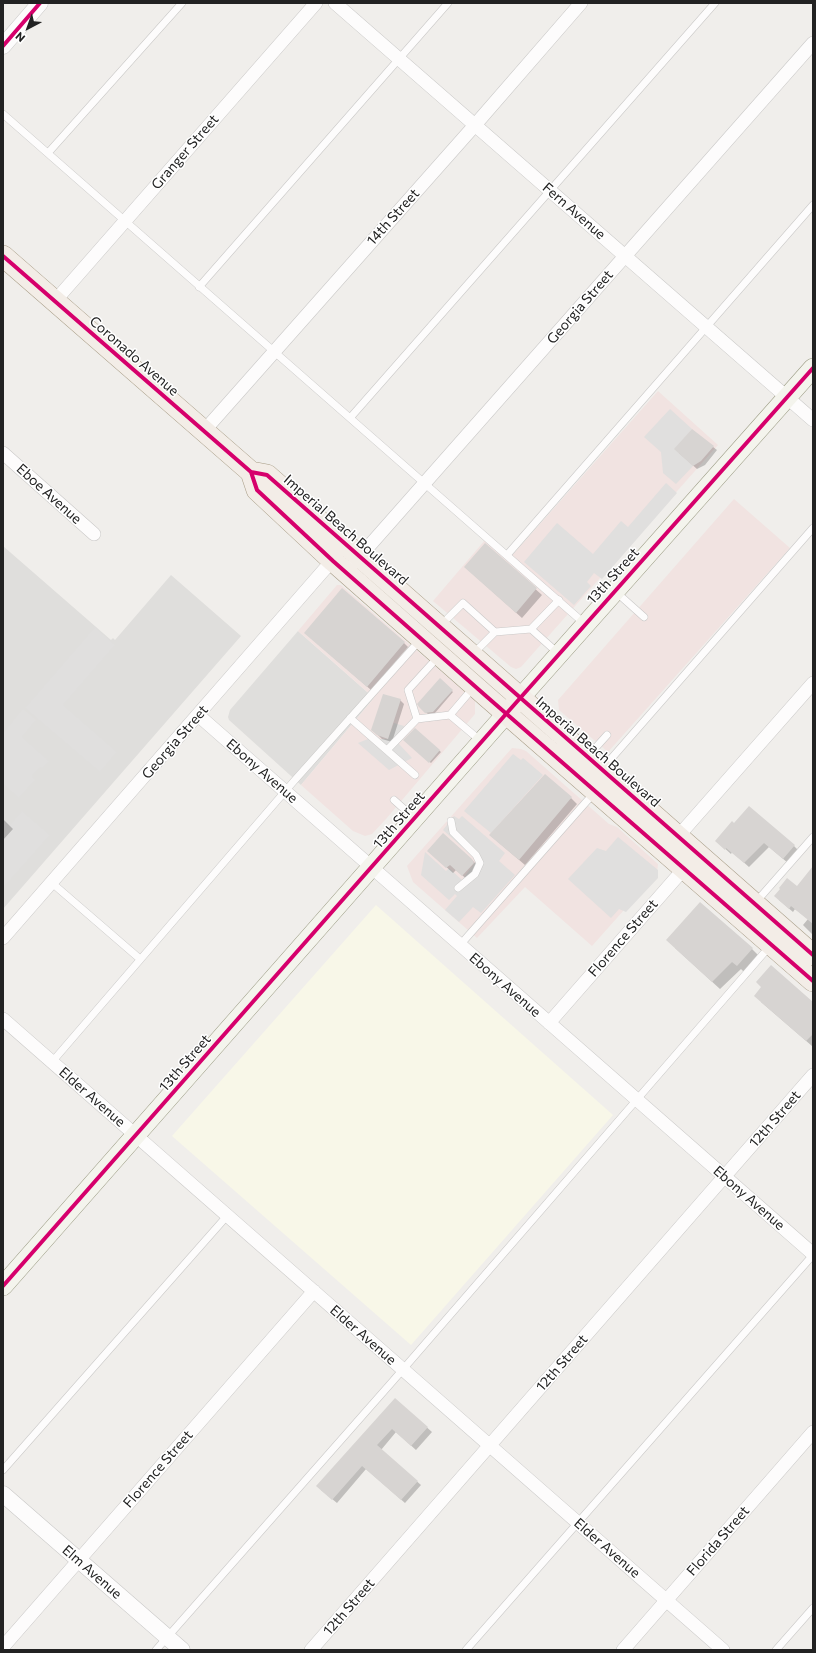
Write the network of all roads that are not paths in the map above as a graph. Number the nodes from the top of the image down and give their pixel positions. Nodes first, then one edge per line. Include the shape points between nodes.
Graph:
1 (40, 3) edge
2 (182, 3) edge
3 (316, 3) edge
4 (335, 3) edge
5 (448, 3) edge
6 (581, 3) edge
7 (715, 3) edge
8 (813, 43) edge
9 (3, 46) edge
10 (399, 59) junction
11 (3, 114) edge
12 (475, 125) junction
13 (48, 153) junction
14 (551, 191) junction
15 (813, 205) edge
16 (124, 221) junction
17 (625, 256) junction
18 (6, 263) edge
19 (199, 287) junction
20 (54, 301) junction
21 (706, 326) junction
22 (274, 351) junction
23 (813, 368) edge
24 (787, 397) junction
25 (350, 418) junction
26 (813, 420) edge
27 (204, 431) junction
28 (3, 453) edge
29 (251, 472) joint
30 (424, 483) junction
31 (813, 528) edge
32 (94, 534) dead end
33 (507, 555) junction
34 (346, 558) junction
35 (615, 591) junction
36 (559, 600) junction
37 (644, 617) dead end
38 (586, 624) junction
39 (440, 627) junction
40 (531, 629) junction
41 (495, 632) junction
42 (421, 639) junction
43 (559, 654) junction
44 (440, 655) junction
45 (472, 656) junction
46 (813, 683) edge
47 (475, 686) junction
48 (520, 698) junction
49 (506, 714) junction
50 (198, 715) junction
51 (450, 715) junction
52 (350, 718) junction
53 (417, 719) junction
54 (607, 735) dead end
55 (482, 742) junction
56 (387, 750) junction
57 (594, 763) junction
58 (415, 775) dead end
59 (595, 791) junction
60 (284, 792) junction
61 (394, 800) dead end
62 (415, 819) junction
63 (451, 821) dead end
64 (813, 837) edge
65 (671, 844) junction
66 (691, 861) junction
67 (372, 868) junction
68 (52, 882) junction
69 (458, 888) dead end
70 (754, 903) junction
71 (3, 938) edge
72 (771, 944) junction
73 (460, 945) junction
74 (813, 955) edge
75 (140, 959) junction
76 (813, 981) edge
77 (3, 1019) edge
78 (549, 1023) junction
79 (52, 1062) junction
80 (813, 1075) edge
81 (637, 1100) junction
82 (136, 1136) junction
83 (725, 1176) junction
84 (227, 1216) junction
85 (813, 1255) edge
86 (3, 1286) edge
87 (314, 1292) junction
88 (403, 1369) junction
89 (813, 1432) edge
90 (490, 1446) junction
91 (3, 1470) edge
92 (3, 1494) edge
93 (578, 1523) junction
94 (79, 1560) junction
95 (666, 1600) junction
96 (813, 1608) edge
97 (167, 1637) junction
98 (3, 1647) edge
99 (156, 1650) edge
100 (182, 1650) edge
101 (311, 1650) edge
102 (466, 1650) edge
103 (623, 1650) edge
104 (723, 1650) edge
105 (776, 1650) edge

1 - 9 street
2 - 13 lane
3 - 16 street, Granger Street
4 - 10 street, Fern Avenue
5 - 10 lane
6 - 12 street, 14th Street
7 - 14 lane
8 - 17 street, Georgia Street
10 - 12 street, Fern Avenue
10 - 19 lane
11 - 13 lane
12 - 14 street, Fern Avenue
12 - 22 street, 14th Street
13 - 16 lane
14 - 17 street, Fern Avenue
14 - 25 lane
15 - 21 lane
16 - 19 lane
16 - 20 street, Granger Street
17 - 21 street, Fern Avenue
17 - 30 street, Georgia Street
18 - 20 main road, Coronado Avenue
19 - 22 lane
20 - 27 main road, Coronado Avenue
21 - 24 street, Fern Avenue
21 - 33 lane
22 - 25 lane
22 - 27 street, 14th Street
23 - 24 main road, 13th Street
24 - 26 street, Fern Avenue
24 - 35 main road, 13th Street
25 - 30 lane
27 - 29 main road, Coronado Avenue
28 - 32 street, Eboe Avenue
29 - 34 main road, Imperial Beach Boulevard via 267,475
30 - 33 lane
30 - 34 street, Georgia Street
31 - 57 lane
33 - 36 lane
34 - 39 main road, Imperial Beach Boulevard
34 - 42 main road, Imperial Beach Boulevard
34 - 50 street, Georgia Street
35 - 37 lane
35 - 38 main road, 13th Street
36 - 38 lane
36 - 40 lane
38 - 43 main road, 13th Street
39 - 41 lane via 463,603
39 - 45 main road, Imperial Beach Boulevard
40 - 41 lane
40 - 43 lane
41 - 45 lane
42 - 44 main road, Imperial Beach Boulevard
42 - 52 lane
43 - 48 main road, 13th Street
44 - 47 main road, Imperial Beach Boulevard
44 - 53 lane via 408,690
45 - 48 main road, Imperial Beach Boulevard
46 - 65 street
47 - 49 main road, Imperial Beach Boulevard
47 - 51 lane
48 - 49 main road, 13th Street
48 - 57 main road, Imperial Beach Boulevard
49 - 55 main road, 13th Street
49 - 59 main road, Imperial Beach Boulevard
50 - 60 street, Ebony Avenue
50 - 68 street, Georgia Street
51 - 53 lane
51 - 55 lane
52 - 56 lane
52 - 60 lane
53 - 56 lane
54 - 57 lane
55 - 62 main road, 13th Street
56 - 58 lane
57 - 65 main road, Imperial Beach Boulevard
59 - 65 main road, Imperial Beach Boulevard
59 - 73 lane
60 - 67 street, Ebony Avenue
60 - 75 lane
61 - 62 lane
62 - 67 main road, 13th Street
63 - 69 lane via 453,832 476,855 480,863 475,874
64 - 70 lane
65 - 66 main road, Imperial Beach Boulevard
66 - 70 main road, Imperial Beach Boulevard
66 - 72 main road, Imperial Beach Boulevard
66 - 78 street, Florence Street
67 - 73 street, Ebony Avenue
67 - 82 main road, 13th Street
68 - 71 street, Georgia Street
68 - 75 lane
70 - 74 main road, Imperial Beach Boulevard
72 - 76 main road, Imperial Beach Boulevard
72 - 81 lane
73 - 78 street, Ebony Avenue
75 - 79 lane
77 - 79 street, Elder Avenue
78 - 81 street, Ebony Avenue
79 - 82 street, Elder Avenue
80 - 83 street, 12th Street
81 - 83 street, Ebony Avenue
81 - 88 lane
82 - 84 street, Elder Avenue
82 - 86 main road, 13th Street
83 - 85 street, Ebony Avenue
83 - 90 street, 12th Street
84 - 87 street, Elder Avenue
84 - 91 lane
85 - 93 lane
87 - 88 street, Elder Avenue
87 - 94 street, Florence Street
88 - 90 street, Elder Avenue
88 - 97 lane
89 - 95 street, Florida Street
90 - 93 street, Elder Avenue
90 - 101 street, 12th Street
92 - 94 street, Elm Avenue
93 - 95 street, Elder Avenue
93 - 102 lane
94 - 97 street, Elm Avenue
94 - 98 street, Florence Street
95 - 103 street, Florida Street
95 - 104 street, Elder Avenue
96 - 105 lane
97 - 99 lane
97 - 100 street, Elm Avenue

